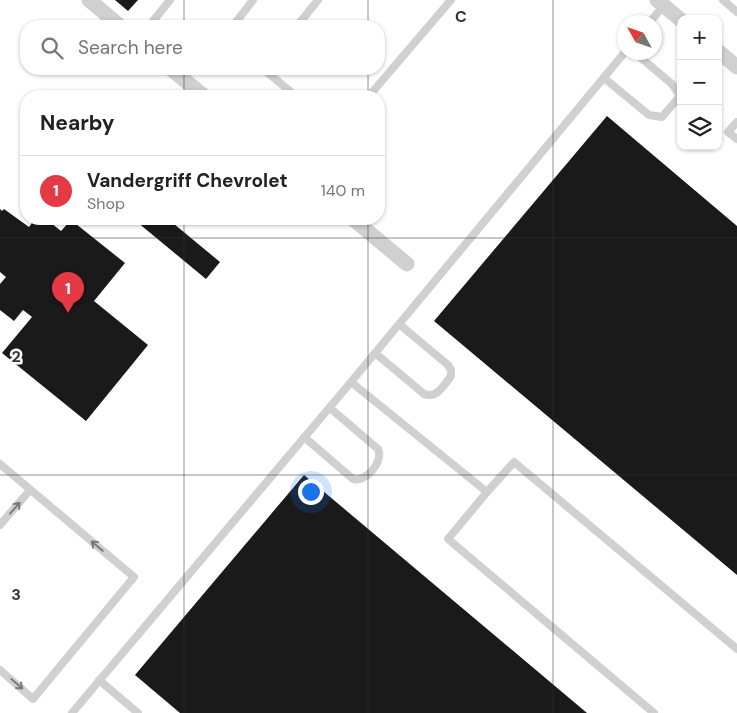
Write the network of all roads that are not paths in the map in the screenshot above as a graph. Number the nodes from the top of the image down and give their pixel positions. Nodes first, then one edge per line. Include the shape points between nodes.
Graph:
1 (89, 0) edge
2 (170, 0) edge
3 (254, 0) edge
4 (318, 0) edge
5 (451, 0) edge
6 (723, 0) edge
7 (661, 3) edge
8 (737, 12) edge
9 (654, 15) edge
10 (677, 17) edge
11 (113, 20) edge
12 (154, 20) edge
13 (238, 20) edge
14 (302, 20) edge
15 (722, 54) edge
16 (619, 60) edge
17 (644, 60) edge
18 (737, 67) edge
19 (178, 75) edge
20 (270, 75) edge
21 (604, 78) junction
22 (197, 90) edge
23 (289, 90) edge
24 (374, 90) edge
25 (737, 122) edge
26 (737, 139) edge
27 (360, 225) edge
28 (407, 264) dead end
29 (399, 324) junction
30 (375, 353) junction
31 (352, 382) junction
32 (330, 408) junction
33 (304, 437) junction
34 (0, 464) edge
35 (30, 490) junction
36 (487, 492) junction
37 (0, 525) edge
38 (737, 649) edge
39 (0, 670) edge
40 (99, 680) junction
41 (74, 712) edge
42 (138, 713) edge
43 (654, 713) edge

1 - 11 street
2 - 12 lane
3 - 13 lane
4 - 14 lane
5 - 24 lane
6 - 8 lane
7 - 9 lane
7 - 10 street
15 - 18 street
16 - 21 lane
17 - 21 lane via 672,84 680,96 662,117 648,114
19 - 22 street
20 - 23 lane
21 - 29 lane
25 - 26 lane via 728,132
27 - 28 street
29 - 30 lane
29 - 30 lane via 448,366 451,376 435,395 430,396
30 - 31 lane
31 - 32 lane
31 - 36 lane
32 - 33 lane
32 - 33 lane via 381,455 364,478 353,478
33 - 40 lane
34 - 35 lane
37 -> 35 lane
39 -> 35 lane via 33,699 134,577
36 - 38 lane via 514,462
36 - 43 lane via 448,540
40 - 41 lane
40 - 42 lane

